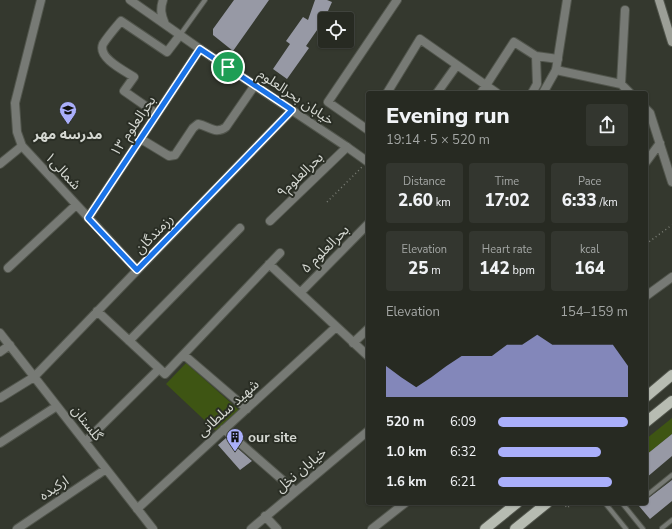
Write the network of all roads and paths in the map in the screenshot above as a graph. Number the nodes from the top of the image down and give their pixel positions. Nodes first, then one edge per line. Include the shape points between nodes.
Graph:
1 (41, 0) edge
2 (130, 0) edge
3 (163, 0) edge
4 (205, 0) edge
5 (397, 0) edge
6 (567, 0) edge
7 (659, 0) edge
8 (625, 10) dead end
9 (165, 25) junction
10 (180, 35) junction
11 (672, 42) edge
12 (200, 49) junction
13 (536, 56) junction
14 (558, 59) junction
15 (457, 65) junction
16 (556, 70) junction
17 (621, 84) junction
18 (485, 85) junction
19 (255, 86) junction
20 (388, 91) edge
21 (438, 91) edge
22 (482, 91) edge
23 (494, 91) edge
24 (533, 91) edge
25 (544, 91) edge
26 (628, 91) edge
27 (292, 110) junction
28 (648, 111) edge
29 (157, 114) junction
30 (366, 126) edge
31 (141, 139) junction
32 (660, 143) junction
33 (22, 146) junction
34 (347, 147) junction
35 (648, 159) edge
36 (366, 161) edge
37 (366, 163) edge
38 (0, 164) edge
39 (672, 182) edge
40 (326, 202) dead end
41 (76, 205) junction
42 (88, 218) junction
43 (270, 222) dead end
44 (672, 225) edge
45 (366, 226) edge
46 (240, 228) dead end
47 (648, 243) edge
48 (280, 253) dead end
49 (269, 264) junction
50 (8, 268) dead end
51 (137, 270) junction
52 (672, 277) edge
53 (300, 293) junction
54 (648, 295) edge
55 (97, 312) junction
56 (336, 327) junction
57 (366, 331) edge
58 (0, 333) edge
59 (129, 341) junction
60 (353, 343) junction
61 (10, 346) junction
62 (0, 352) edge
63 (366, 354) edge
64 (184, 355) junction
65 (159, 369) junction
66 (672, 375) edge
67 (34, 376) junction
68 (648, 394) edge
69 (0, 398) edge
70 (672, 401) edge
71 (57, 406) junction
72 (247, 408) junction
73 (648, 420) edge
74 (224, 429) junction
75 (366, 433) edge
76 (85, 442) junction
77 (0, 443) edge
78 (106, 468) junction
79 (672, 475) edge
80 (295, 491) junction
81 (648, 494) edge
82 (402, 505) edge
83 (515, 505) edge
84 (545, 505) edge
85 (606, 505) edge
86 (624, 505) edge
87 (137, 509) junction
88 (265, 516) junction
89 (672, 520) edge
90 (149, 528) edge
91 (623, 528) edge
92 (662, 528) edge
93 (17, 529) edge
94 (251, 529) edge
95 (277, 529) edge
96 (372, 529) edge
97 (485, 529) edge
98 (515, 529) edge
99 (643, 529) edge

1 - 33 street, شمالی۱ via 15,103 17,132
2 - 9 street, خیابان بحرالعلوم
3 - 9 street via 161,7
4 - 10 lane
5 - 30 street via 328,102
6 - 14 street
7 - 11 main road
8 - 17 street
9 - 10 street, خیابان بحرالعلوم
10 - 12 street, خیابان بحرالعلوم
10 - 29 street via 167,52 121,21 103,44 104,55 134,77 124,91
12 - 19 street, خیابان بحرالعلوم
12 - 29 street, بحرالعلوم ۱۳
13 - 14 street
13 - 18 street via 514,42
13 - 24 street via 537,84
14 - 16 street
15 - 18 street
15 - 20 street via 420,39
15 - 21 street
16 - 17 street
16 - 25 street
17 - 26 street
18 - 22 street
18 - 23 street
19 - 27 street, خیابان بحرالعلوم
19 - 31 street via 222,131 198,124 174,155 169,156
27 - 34 street, خیابان بحرالعلوم
27 - 51 street, رزمندگان
28 - 32 street
29 - 31 street, بحرالعلوم ۱۳
31 - 42 street, بحرالعلوم ۱۳
32 - 35 street
32 - 39 street
33 - 38 street
33 - 41 street, شمالی۱
34 - 36 street, خیابان بحرالعلوم
34 - 43 street, بحرالعلوم۹
37 - 40 path
41 - 42 street, شمالی۱
41 - 50 street
42 - 51 street, شمالی۱
44 - 47 path
45 - 53 street, بحرالعلوم ۵
46 - 59 street
48 - 49 street
49 - 53 street
49 - 64 street
51 - 55 street, رزمندگان
52 - 54 street
53 - 56 street
55 - 59 street
55 - 67 street, رزمندگان
56 - 60 street
56 - 72 street, شهید سلطانی
57 - 60 street
58 - 61 street, گلستان
59 - 65 street
60 - 63 street
61 - 62 street
61 - 67 street, گلستان
64 - 65 street via 165,374
64 - 72 street
65 - 76 street
66 - 68 main road
67 - 69 street, رزمندگان
67 - 71 street, گلستان
70 - 73 main road
71 - 76 street, گلستان
71 - 77 street
72 - 74 street, شهید سلطانی
74 - 80 street
74 - 87 street, شهید سلطانی
75 - 80 street, خیابان نخل
76 - 78 street, گلستان
78 - 87 street, گلستان
78 - 93 street, ارکیده
79 - 81 lane
80 - 88 street, خیابان نخل
82 - 96 street
83 - 97 main road
84 - 98 main road
85 - 91 lane
86 - 99 lane
87 - 90 street, گلستان
88 - 94 street, خیابان نخل
88 - 95 street
89 - 92 lane

